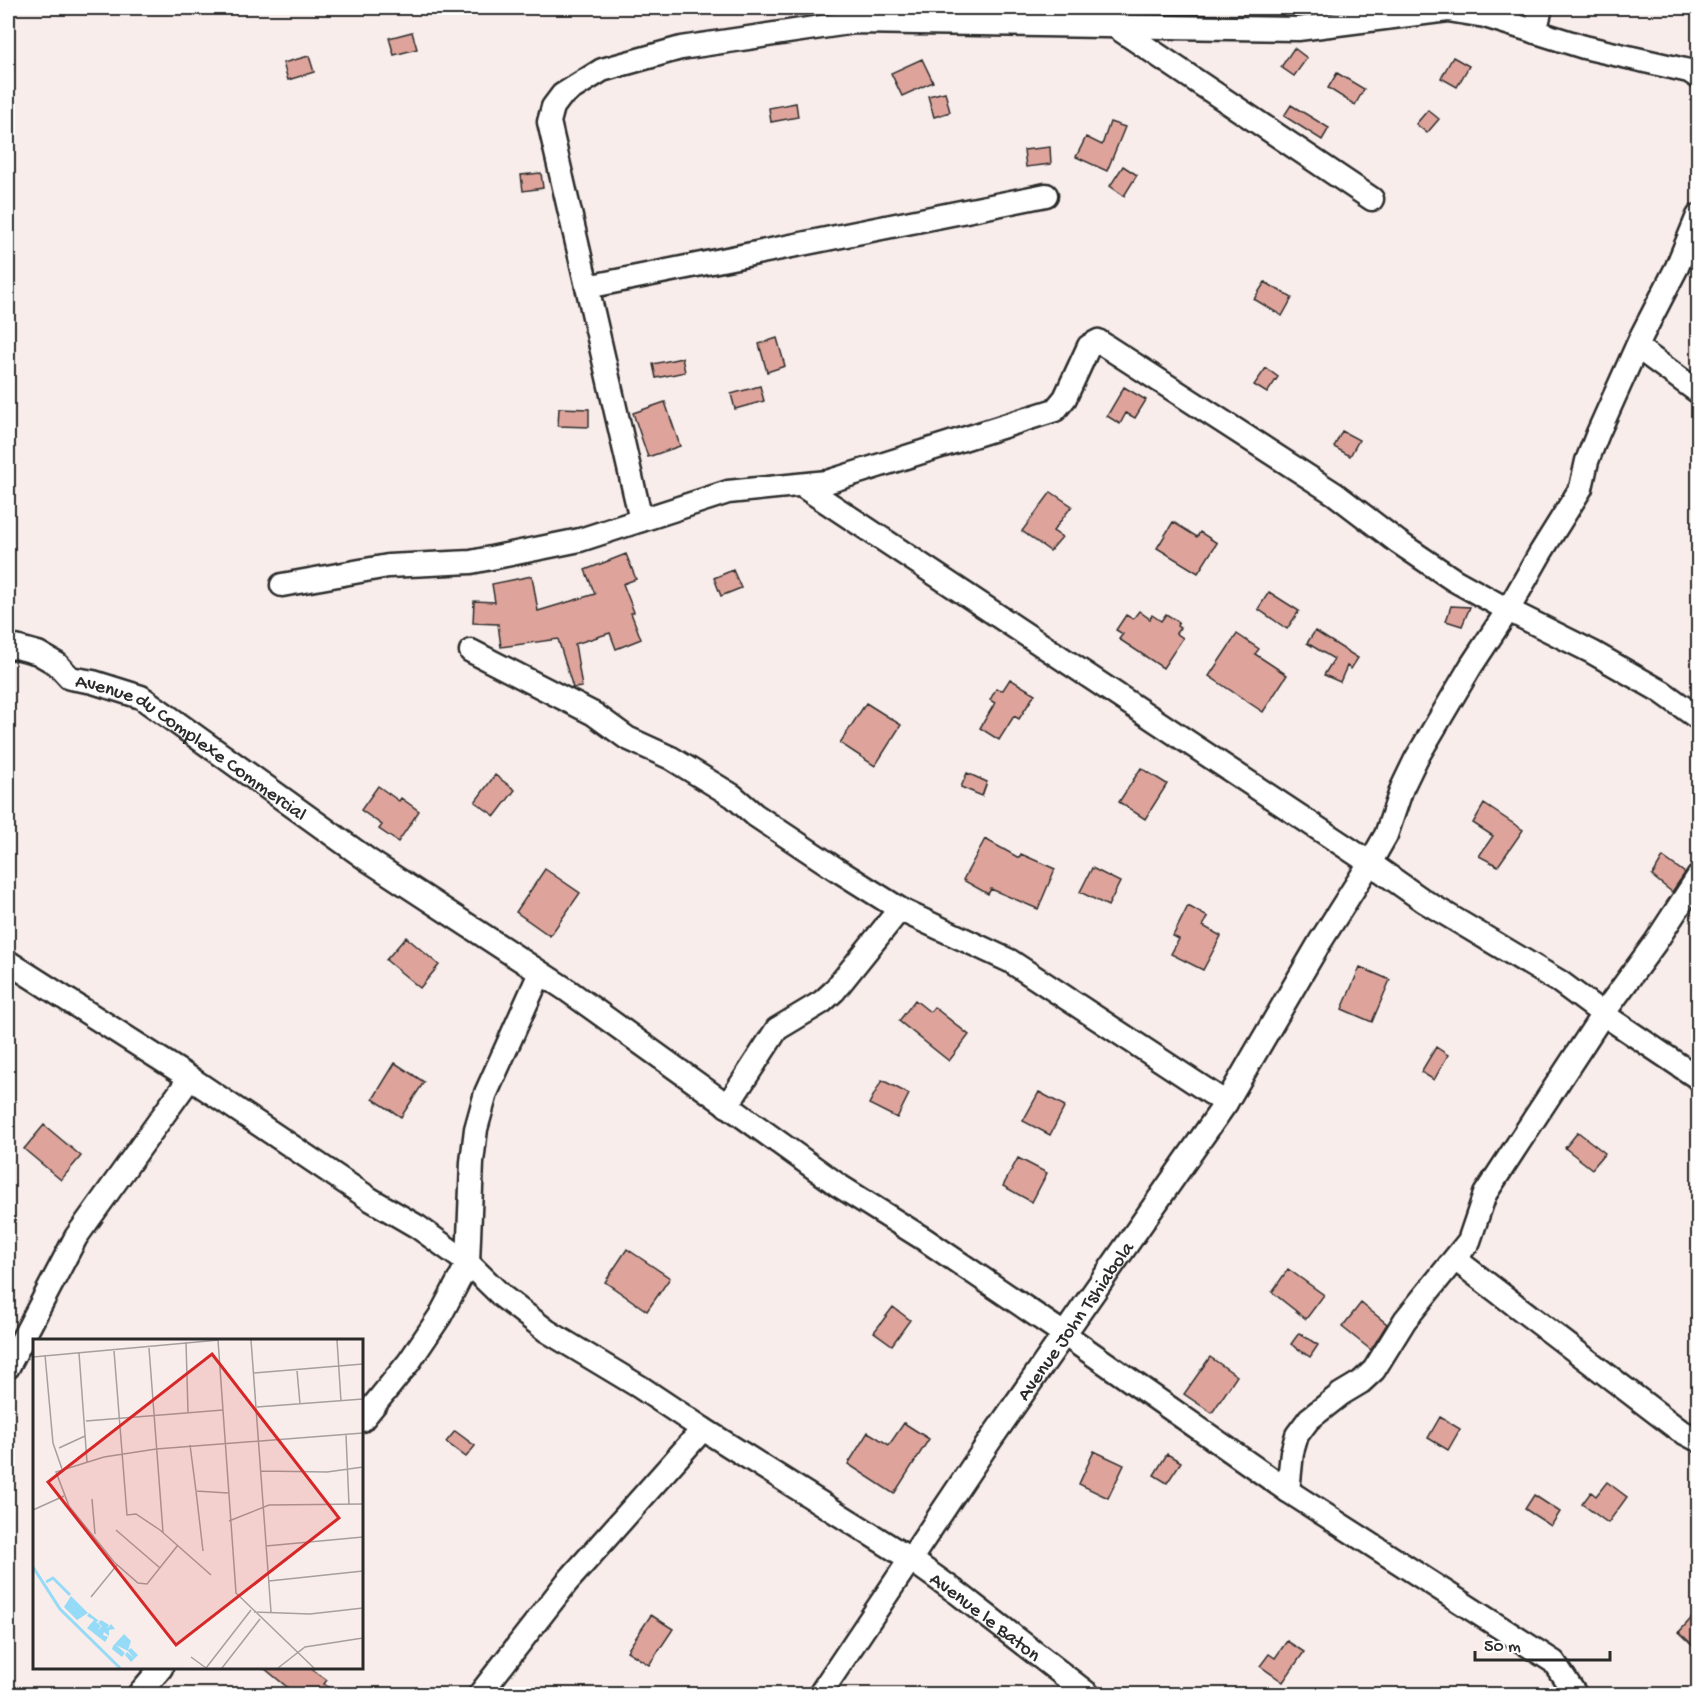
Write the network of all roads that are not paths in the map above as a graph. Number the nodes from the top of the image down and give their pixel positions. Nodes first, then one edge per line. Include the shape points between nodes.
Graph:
1 (1541, 8) edge
2 (819, 17) edge
3 (1113, 25) junction
4 (1535, 32) junction
5 (1698, 77) edge
6 (1046, 195) dead end
7 (1372, 199) dead end
8 (1698, 216) edge
9 (587, 287) junction
10 (1637, 347) junction
11 (1698, 392) edge
12 (801, 485) junction
13 (641, 520) junction
14 (282, 585) dead end
15 (1508, 610) junction
16 (8, 648) edge
17 (471, 651) dead end
18 (1698, 718) edge
19 (1370, 863) junction
20 (1698, 877) edge
21 (903, 911) junction
22 (8, 962) edge
23 (540, 973) junction
24 (1603, 1014) junction
25 (190, 1078) junction
26 (1698, 1078) edge
27 (1226, 1103) junction
28 (727, 1106) junction
29 (1455, 1258) junction
30 (468, 1263) junction
31 (1064, 1334) junction
32 (8, 1367) edge
33 (363, 1419) edge
34 (703, 1429) junction
35 (1698, 1440) edge
36 (1288, 1491) junction
37 (910, 1559) junction
38 (160, 1669) edge
39 (139, 1695) edge
40 (480, 1695) edge
41 (820, 1695) edge
42 (1088, 1695) edge
43 (1575, 1695) edge

1 - 4 street
2 - 3 street via 855,22
2 - 9 street via 602,70 562,95 549,122
3 - 4 street via 1298,29 1448,10 1485,16
3 - 7 street
4 - 5 street via 1689,71
6 - 9 street
8 - 10 street, Avenue John Tshiabola
9 - 13 street
10 - 11 street
10 - 15 street, Avenue John Tshiabola via 1594,442 1581,488
12 - 13 street via 728,492
12 - 15 street via 827,482 1055,410 1065,398 1089,346 1098,341 1335,494 1454,580
12 - 19 street
13 - 14 street via 580,540 471,562 388,567
15 - 18 street via 1592,652 1662,692
15 - 19 street, Avenue John Tshiabola via 1416,759 1386,835
16 - 23 street, Avenue du Complexe Commercial via 38,653 57,664 70,678 141,697 368,860
17 - 21 street via 594,714 627,738 671,758
19 - 24 street via 1424,901 1560,982
19 - 27 street, Avenue John Tshiabola
20 - 24 street
21 - 27 street via 1010,961
21 - 28 street via 895,915 834,991 777,1029
22 - 25 street, Avenue le Baton
23 - 28 street, Avenue du Complexe Commercial
23 - 30 street via 486,1094 476,1129
24 - 26 street
24 - 29 street via 1485,1194 1469,1241
25 - 30 street, Avenue le Baton
25 - 32 street via 76,1237
27 - 31 street, Avenue John Tshiabola
28 - 31 street, Avenue du Complexe Commercial via 838,1185
29 - 35 street via 1679,1430
29 - 36 street via 1405,1320 1374,1370 1309,1419 1297,1435
30 - 33 street via 410,1362
30 - 34 street, Avenue le Baton via 547,1331
31 - 36 street, Avenue du Complexe Commercial
31 - 37 street, Avenue John Tshiabola
34 - 37 street, Avenue le Baton
34 - 40 street via 567,1582
36 - 43 street, Avenue du Complexe Commercial via 1554,1662
37 - 41 street, Avenue John Tshiabola
37 - 42 street, Avenue le Baton
38 - 39 street

